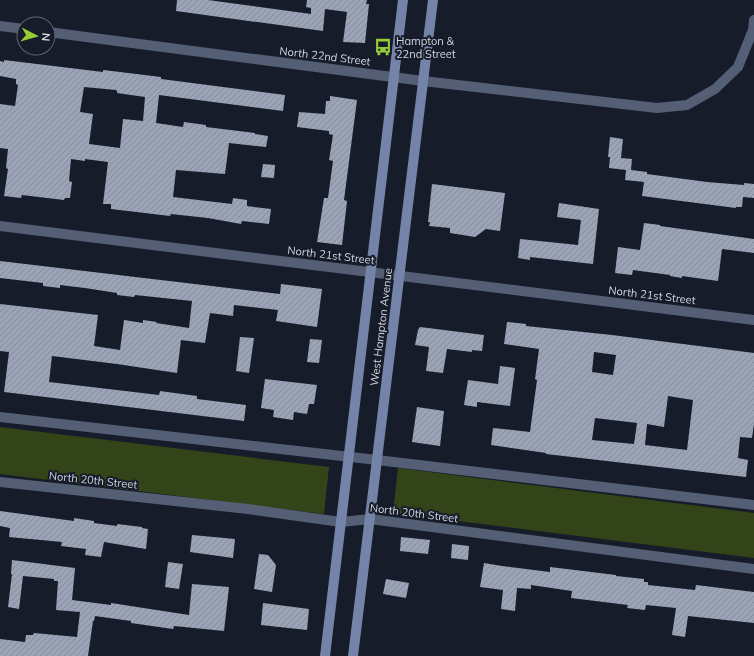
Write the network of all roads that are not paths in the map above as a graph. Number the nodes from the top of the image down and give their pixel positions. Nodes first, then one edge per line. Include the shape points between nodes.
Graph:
1 (403, 0) edge
2 (433, 0) edge
3 (754, 20) edge
4 (0, 26) edge
5 (16, 28) edge
6 (56, 33) edge
7 (394, 78) junction
8 (423, 81) junction
9 (0, 226) edge
10 (371, 272) junction
11 (399, 275) junction
12 (754, 320) edge
13 (0, 417) edge
14 (348, 457) junction
15 (377, 460) junction
16 (0, 482) edge
17 (754, 505) edge
18 (370, 518) junction
19 (341, 522) junction
20 (754, 569) edge
21 (324, 656) edge
22 (353, 656) edge

1 - 7 main road, West Hampton Avenue
2 - 8 main road, West Hampton Avenue
3 - 8 street, North 22nd Street via 753,30 738,67 715,89 687,105 657,108
4 - 5 street
6 - 7 street, North 22nd Street
7 - 8 street, North 22nd Street
7 - 10 main road, West Hampton Avenue
8 - 11 main road, West Hampton Avenue
9 - 10 street, North 21st Street
10 - 11 street, North 21st Street
10 - 14 main road, West Hampton Avenue
11 - 12 street, North 21st Street
11 - 15 main road, West Hampton Avenue
13 - 14 street
14 - 15 street
14 - 19 main road, West Hampton Avenue
15 - 17 street
15 - 18 main road, West Hampton Avenue
16 - 19 street, North 20th Street via 248,509
18 - 19 street, North 20th Street
18 - 20 street, North 20th Street
18 - 22 main road, West Hampton Avenue
19 - 21 main road, West Hampton Avenue

